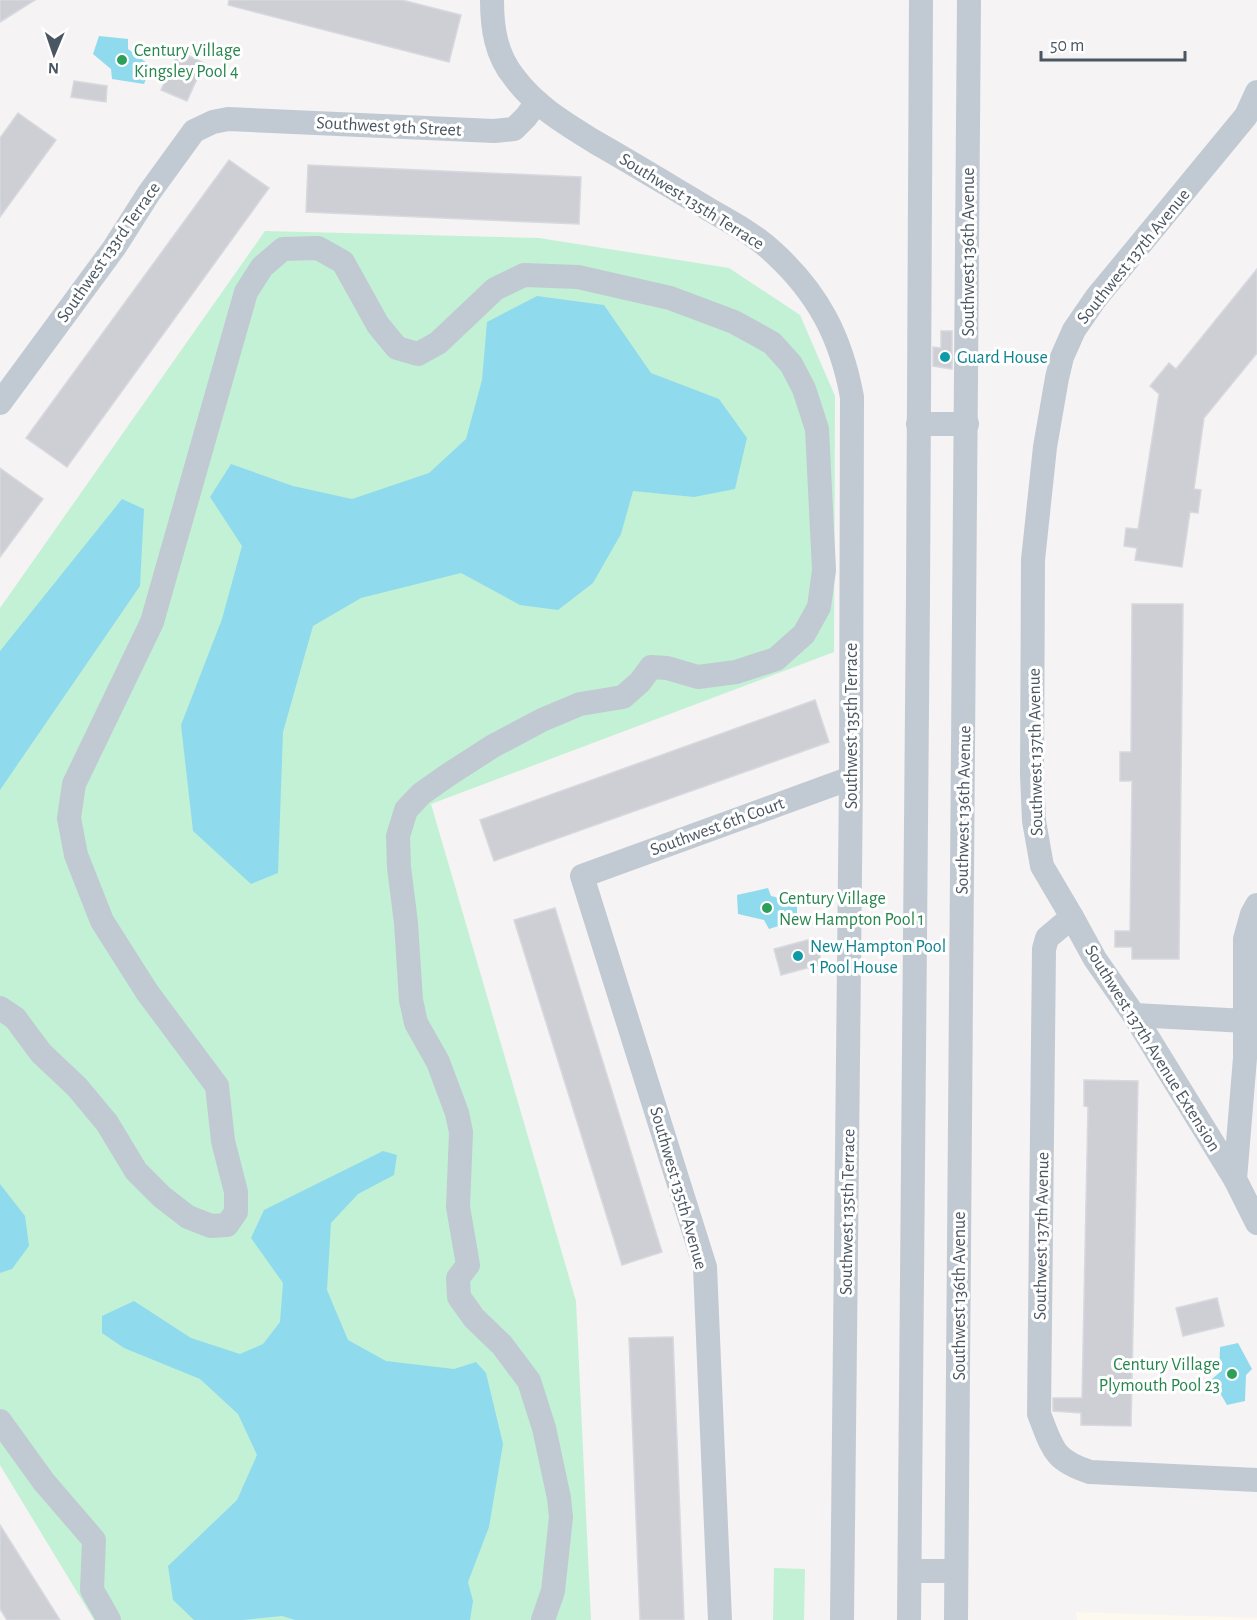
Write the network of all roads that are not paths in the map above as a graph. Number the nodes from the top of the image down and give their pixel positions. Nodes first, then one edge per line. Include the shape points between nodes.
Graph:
1 (492, 0) edge
2 (921, 0) edge
3 (969, 0) edge
4 (1257, 92) edge
5 (537, 102) junction
6 (228, 119) joint
7 (0, 403) edge
8 (918, 423) junction
9 (967, 424) junction
10 (852, 778) junction
11 (582, 876) joint
12 (1257, 905) edge
13 (1072, 917) junction
14 (0, 1008) edge
15 (1134, 1016) junction
16 (1246, 1021) junction
17 (1235, 1179) junction
18 (1257, 1223) edge
19 (0, 1421) edge
20 (1257, 1480) edge
21 (910, 1571) junction
22 (957, 1571) junction
23 (109, 1620) edge
24 (543, 1620) edge
25 (720, 1620) edge
26 (842, 1620) edge
27 (909, 1620) edge
28 (956, 1620) edge

1 - 5 street, Southwest 135th Terrace via 495,41 502,58
2 - 8 street
3 - 9 street, Southwest 136th Avenue
4 - 13 street, Southwest 137th Avenue via 1246,116 1096,298 1074,330 1057,378 1034,560 1032,775 1034,821 1042,866
5 - 6 street, Southwest 9th Street via 514,129 494,131
5 - 10 street, Southwest 135th Terrace via 778,256 805,285 833,333 852,397
6 - 7 street, Southwest 133rd Terrace via 195,131
8 - 9 street
8 - 21 street
9 - 22 street, Southwest 136th Avenue
10 - 11 street, Southwest 6th Court
10 - 26 street, Southwest 135th Terrace
11 - 25 street, Southwest 135th Avenue via 705,1267
12 - 16 street via 1245,939
13 - 15 street, Southwest 137th Avenue Extension
13 - 20 street, Southwest 137th Avenue via 1047,938 1044,949 1039,1414 1057,1455 1069,1465 1090,1472
14 - 24 street via 15,1018 41,1053 77,1087 107,1123 136,1171 162,1197 188,1217 211,1226 227,1225 236,1212 236,1192 223,1141 217,1086 147,992 102,921 76,855 69,818 74,784 153,622 246,292 262,267 284,249 318,248 343,262 378,325 397,348 418,354 438,343 495,289 525,275 578,277 670,298 734,322 772,343 791,364 817,429 824,570 819,608 804,634 776,659 735,672 698,678 651,667 623,697 580,704 542,720 493,746 421,794 406,810 398,836 411,1000 416,1023 438,1062 461,1132 458,1207 468,1265 458,1278 459,1297 529,1381 559,1498 561,1517 553,1591
15 - 16 street
15 - 17 street, Southwest 137th Avenue Extension
16 - 17 street
17 - 18 street, Southwest 137th Avenue Extension
19 - 23 street via 44,1482 94,1540 92,1590
21 - 22 street
21 - 27 street
22 - 28 street, Southwest 136th Avenue

